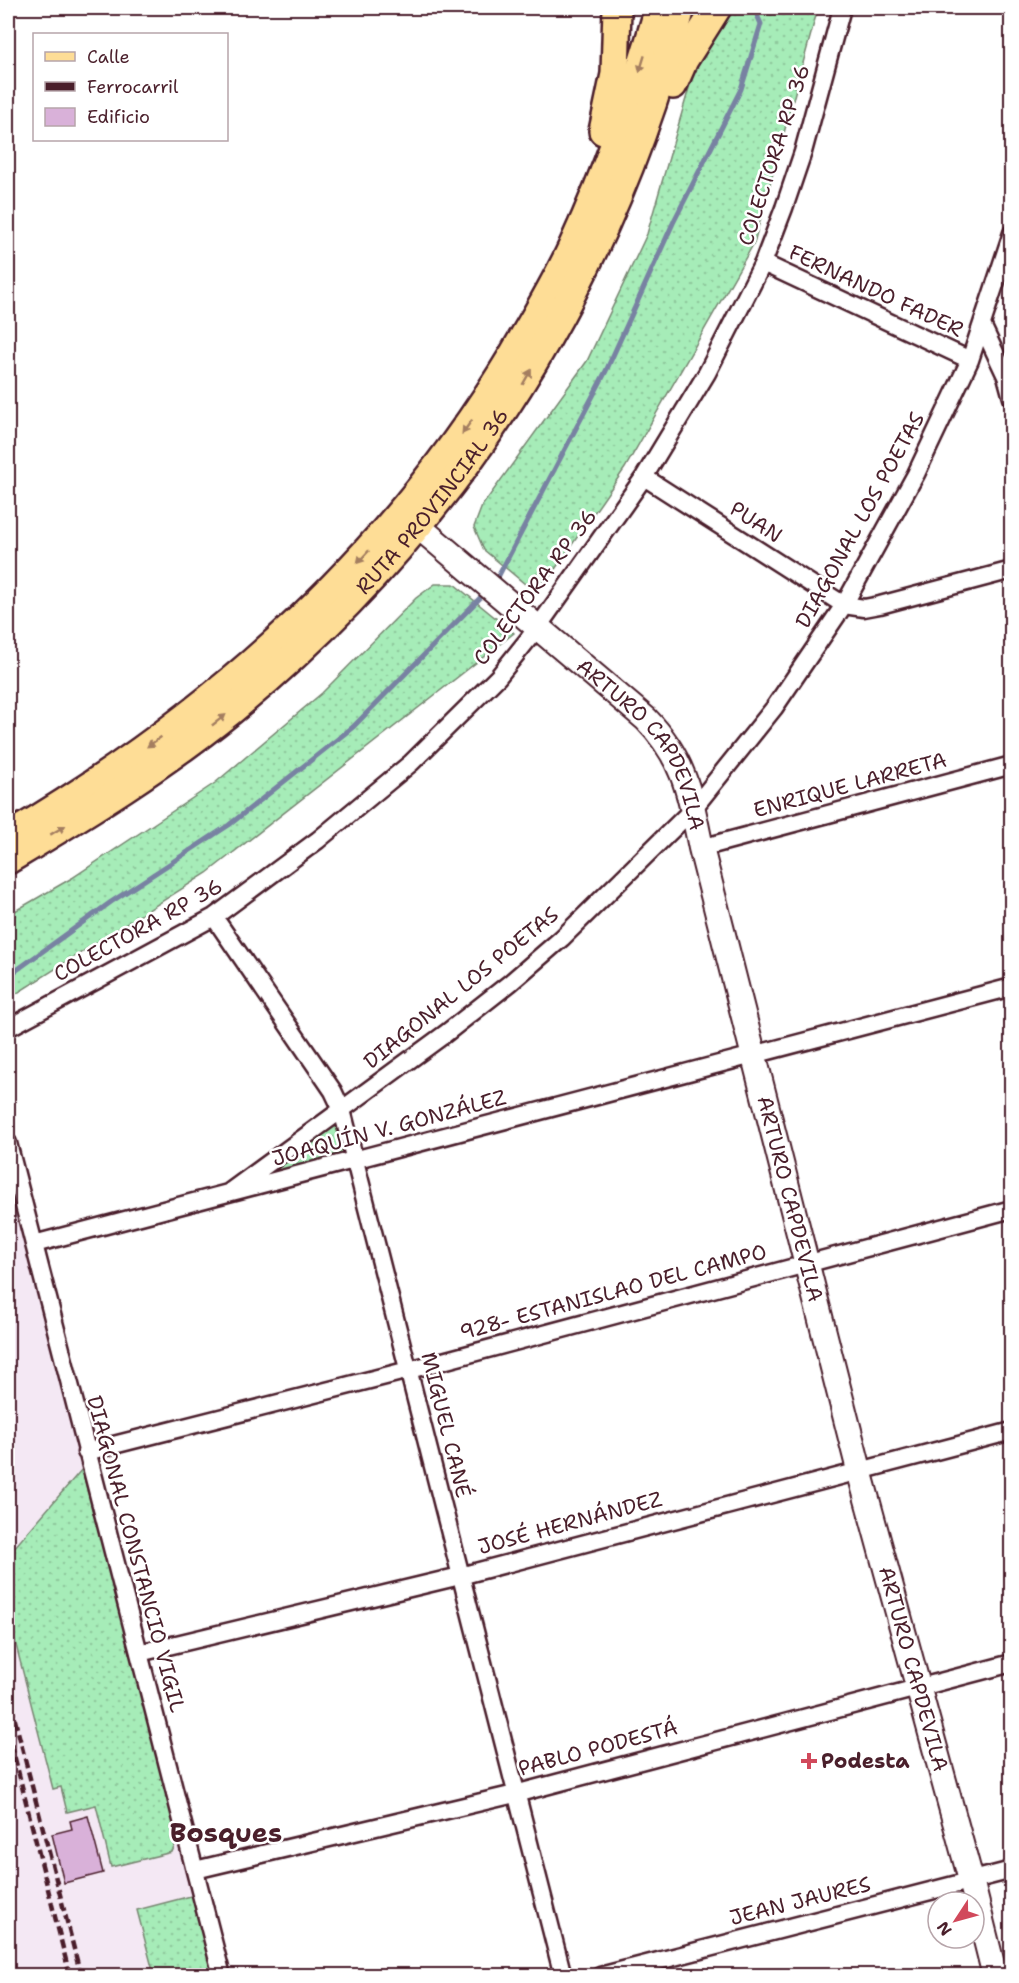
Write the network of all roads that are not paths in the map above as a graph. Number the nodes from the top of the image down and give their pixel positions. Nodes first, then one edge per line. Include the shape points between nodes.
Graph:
1 (617, 8) edge
2 (659, 8) edge
3 (681, 8) edge
4 (717, 8) edge
5 (842, 8) edge
6 (621, 191) junction
7 (1011, 233) edge
8 (763, 263) junction
9 (539, 310) junction
10 (983, 327) junction
11 (970, 360) junction
12 (1009, 375) edge
13 (1011, 398) edge
14 (644, 477) junction
15 (418, 526) junction
16 (1011, 570) edge
17 (844, 605) junction
18 (538, 627) junction
19 (1011, 765) edge
20 (693, 809) junction
21 (8, 837) edge
22 (701, 848) junction
23 (8, 860) edge
24 (214, 917) junction
25 (1011, 987) edge
26 (8, 1028) edge
27 (755, 1055) junction
28 (342, 1110) junction
29 (8, 1143) edge
30 (355, 1161) junction
31 (228, 1193) junction
32 (1011, 1209) edge
33 (34, 1244) junction
34 (806, 1263) junction
35 (409, 1370) junction
36 (1011, 1431) edge
37 (86, 1452) junction
38 (859, 1470) junction
39 (460, 1576) junction
40 (139, 1653) junction
41 (1011, 1663) edge
42 (919, 1687) junction
43 (515, 1794) junction
44 (195, 1870) junction
45 (1011, 1870) edge
46 (971, 1880) junction
47 (222, 1976) edge
48 (563, 1976) edge
49 (600, 1976) edge
50 (994, 1976) edge

1 - 9 main road via 618,42 610,108 580,193 553,252
2 -> 9 main road, RUTA PROVINCIAL 36 via 604,174 574,245
3 - 6 main road, RUTA PROVINCIAL 36 via 653,105
4 - 6 main road via 684,60 638,168
5 - 8 street, COLECTORA RP 36 via 803,152
15 -> 6 main road, RUTA PROVINCIAL 36 via 522,385 585,270
7 - 10 street, DIAGONAL LOS POETAS
8 - 11 street, FERNANDO FADER
8 - 14 street, COLECTORA RP 36 via 707,373
9 -> 21 main road, RUTA PROVINCIAL 36 via 456,442 402,514 342,580 282,637 161,737
10 - 11 street, DIAGONAL LOS POETAS
10 - 12 street
11 - 17 street, DIAGONAL LOS POETAS via 916,474
12 - 13 street
14 - 17 street, PUAN
14 - 18 street, COLECTORA RP 36
15 - 18 street, ARTURO CAPDEVILA
23 -> 15 main road, RUTA PROVINCIAL 36 via 132,782 232,710 330,620
16 - 17 street via 880,605
17 - 20 street, DIAGONAL LOS POETAS via 774,708
18 - 20 street, ARTURO CAPDEVILA via 658,731 679,761
18 - 24 street, COLECTORA RP 36 via 498,676 411,764
19 - 22 street, ENRIQUE LARRETA
20 - 22 street, ARTURO CAPDEVILA
20 - 28 street, DIAGONAL LOS POETAS via 562,939
22 - 27 street, ARTURO CAPDEVILA
24 - 26 street, COLECTORA RP 36
24 - 28 street, MIGUEL CANÉ via 333,1091
25 - 27 street, JOAQUÍN V. GONZÁLEZ
27 - 30 street, JOAQUÍN V. GONZÁLEZ
27 - 34 street, ARTURO CAPDEVILA
28 - 30 street, MIGUEL CANÉ
28 - 31 street, DIAGONAL LOS POETAS
29 - 33 street, DIAGONAL CONSTANCIO VIGIL
30 - 31 street, JOAQUÍN V. GONZÁLEZ
30 - 35 street, MIGUEL CANÉ
31 - 33 street, JOAQUÍN V. GONZÁLEZ
32 - 34 street, 928- ESTANISLAO DEL CAMPO
33 - 37 street, DIAGONAL CONSTANCIO VIGIL
34 - 35 street, 928- ESTANISLAO DEL CAMPO
34 - 38 street, ARTURO CAPDEVILA
35 - 37 street, 928- ESTANISLAO DEL CAMPO
35 - 39 street, MIGUEL CANÉ
36 - 38 street, JOSÉ HERNÁNDEZ
37 - 40 street, DIAGONAL CONSTANCIO VIGIL
38 - 39 street, JOSÉ HERNÁNDEZ
38 - 42 street, ARTURO CAPDEVILA
39 - 40 street, JOSÉ HERNÁNDEZ
39 - 43 street, MIGUEL CANÉ
40 - 44 street, DIAGONAL CONSTANCIO VIGIL
41 - 42 street, PABLO PODESTÁ
42 - 43 street, PABLO PODESTÁ
42 - 46 street, ARTURO CAPDEVILA
43 - 44 street, PABLO PODESTÁ
43 - 48 street, MIGUEL CANÉ
44 - 47 street, DIAGONAL CONSTANCIO VIGIL
45 - 46 street, JEAN JAURES
46 - 49 street, JEAN JAURES
46 - 50 street, ARTURO CAPDEVILA

